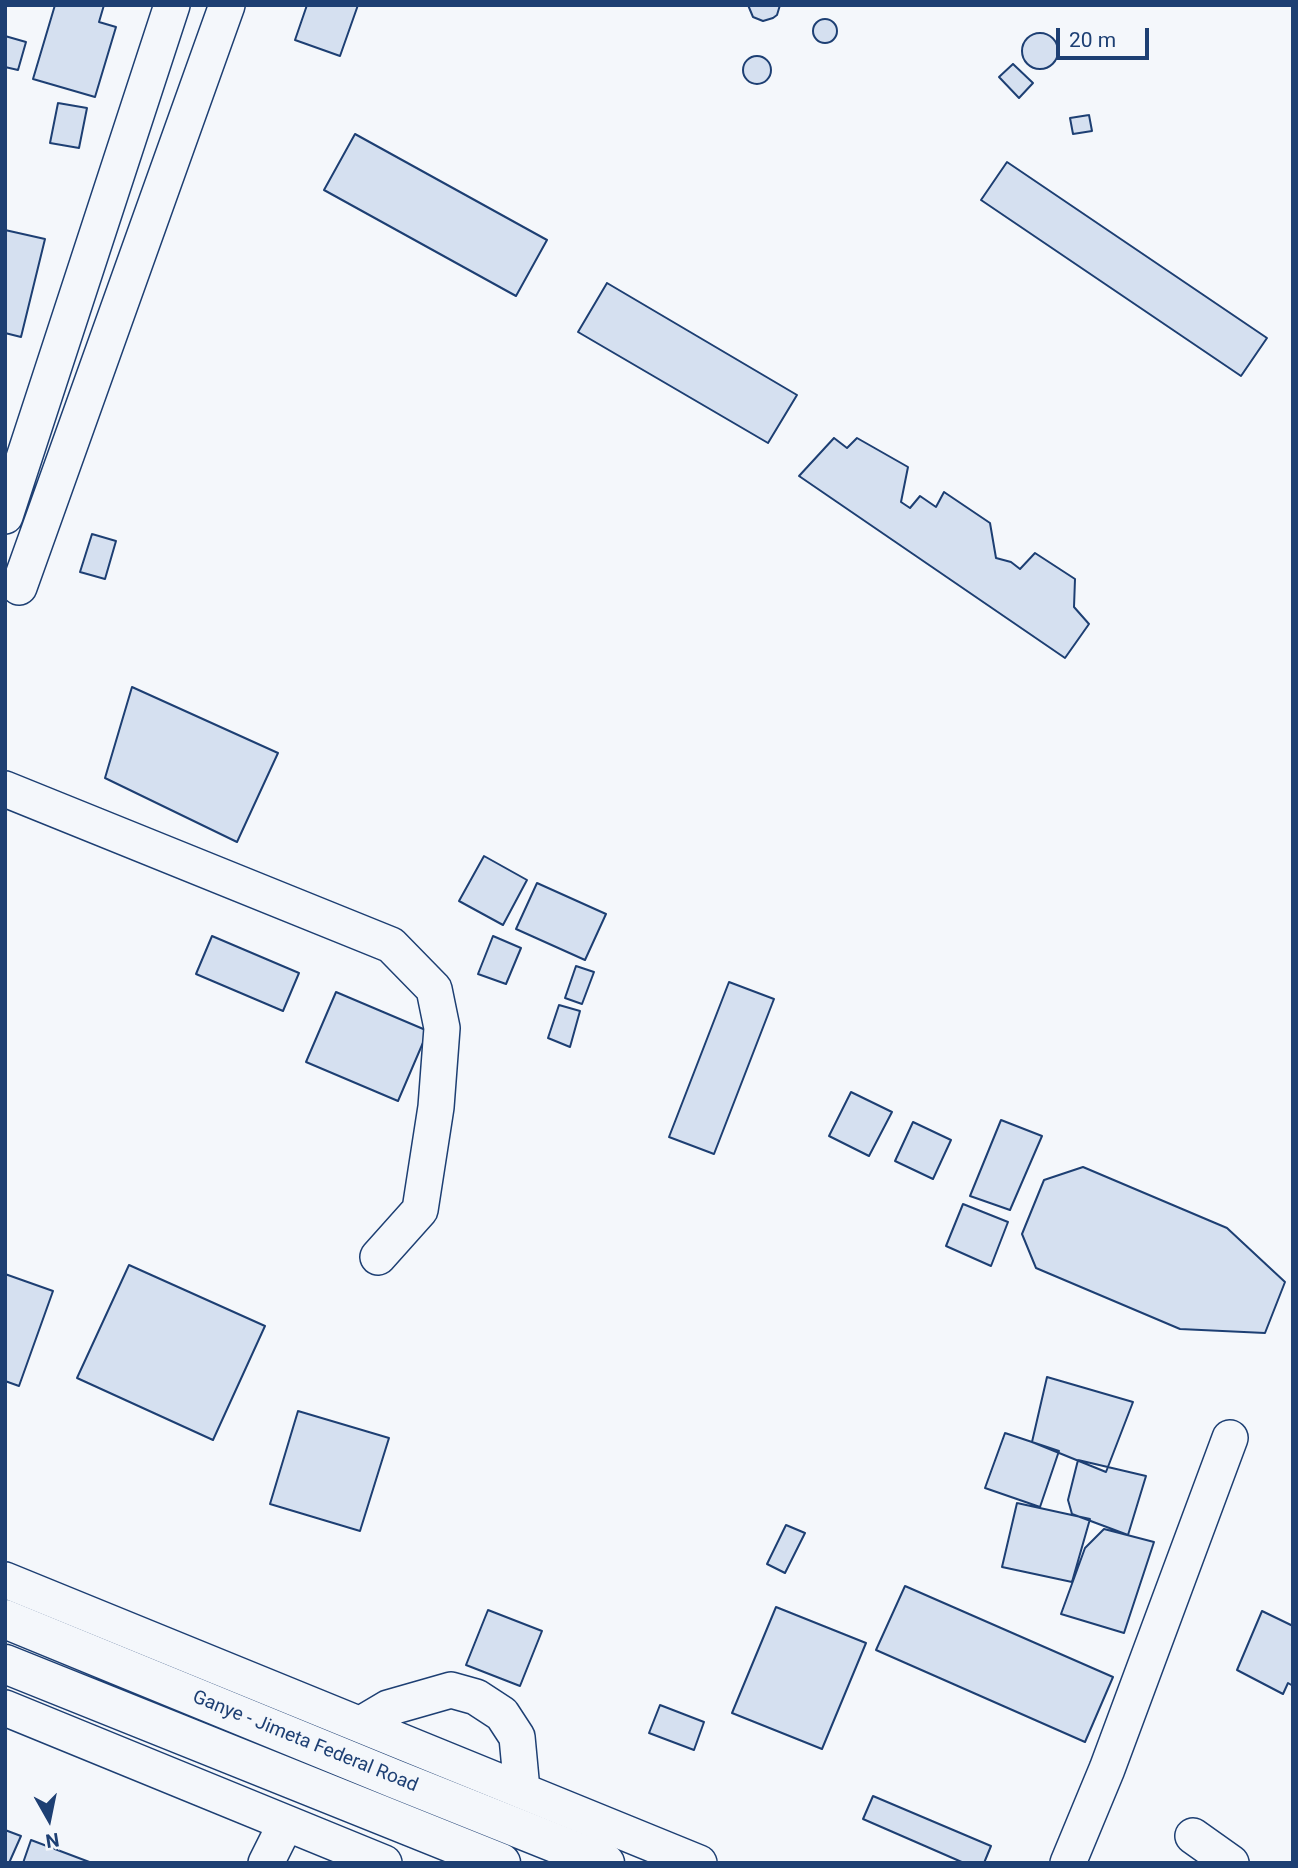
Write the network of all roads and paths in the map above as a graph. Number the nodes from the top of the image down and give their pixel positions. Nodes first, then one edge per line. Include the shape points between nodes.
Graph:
1 (172, 5) edge
2 (226, 5) edge
3 (5, 516) edge
4 (19, 587) dead end
5 (5, 789) edge
6 (378, 1257) dead end
7 (1230, 1438) dead end
8 (5, 1580) edge
9 (5, 1619) edge
10 (5, 1664) edge
11 (5, 1709) edge
12 (361, 1724) junction
13 (522, 1790) junction
14 (286, 1823) junction
15 (1193, 1836) dead end
16 (266, 1863) edge
17 (384, 1863) edge
18 (501, 1863) edge
19 (605, 1863) edge
20 (699, 1863) edge
21 (1068, 1863) edge
22 (1231, 1863) edge

1 - 3 street
2 - 4 street
5 - 6 street via 391,945 434,989 442,1028 436,1107 420,1210
7 - 21 street
8 - 12 street
9 - 19 main road, Ganye - Jimeta Federal Road
10 - 18 main road, Ganye - Jimeta Federal Road
11 - 14 street
12 - 13 street
12 - 13 street via 388,1708 451,1690 476,1697 502,1714 517,1737
13 - 20 street
14 - 16 street
14 - 17 street
15 - 22 street

